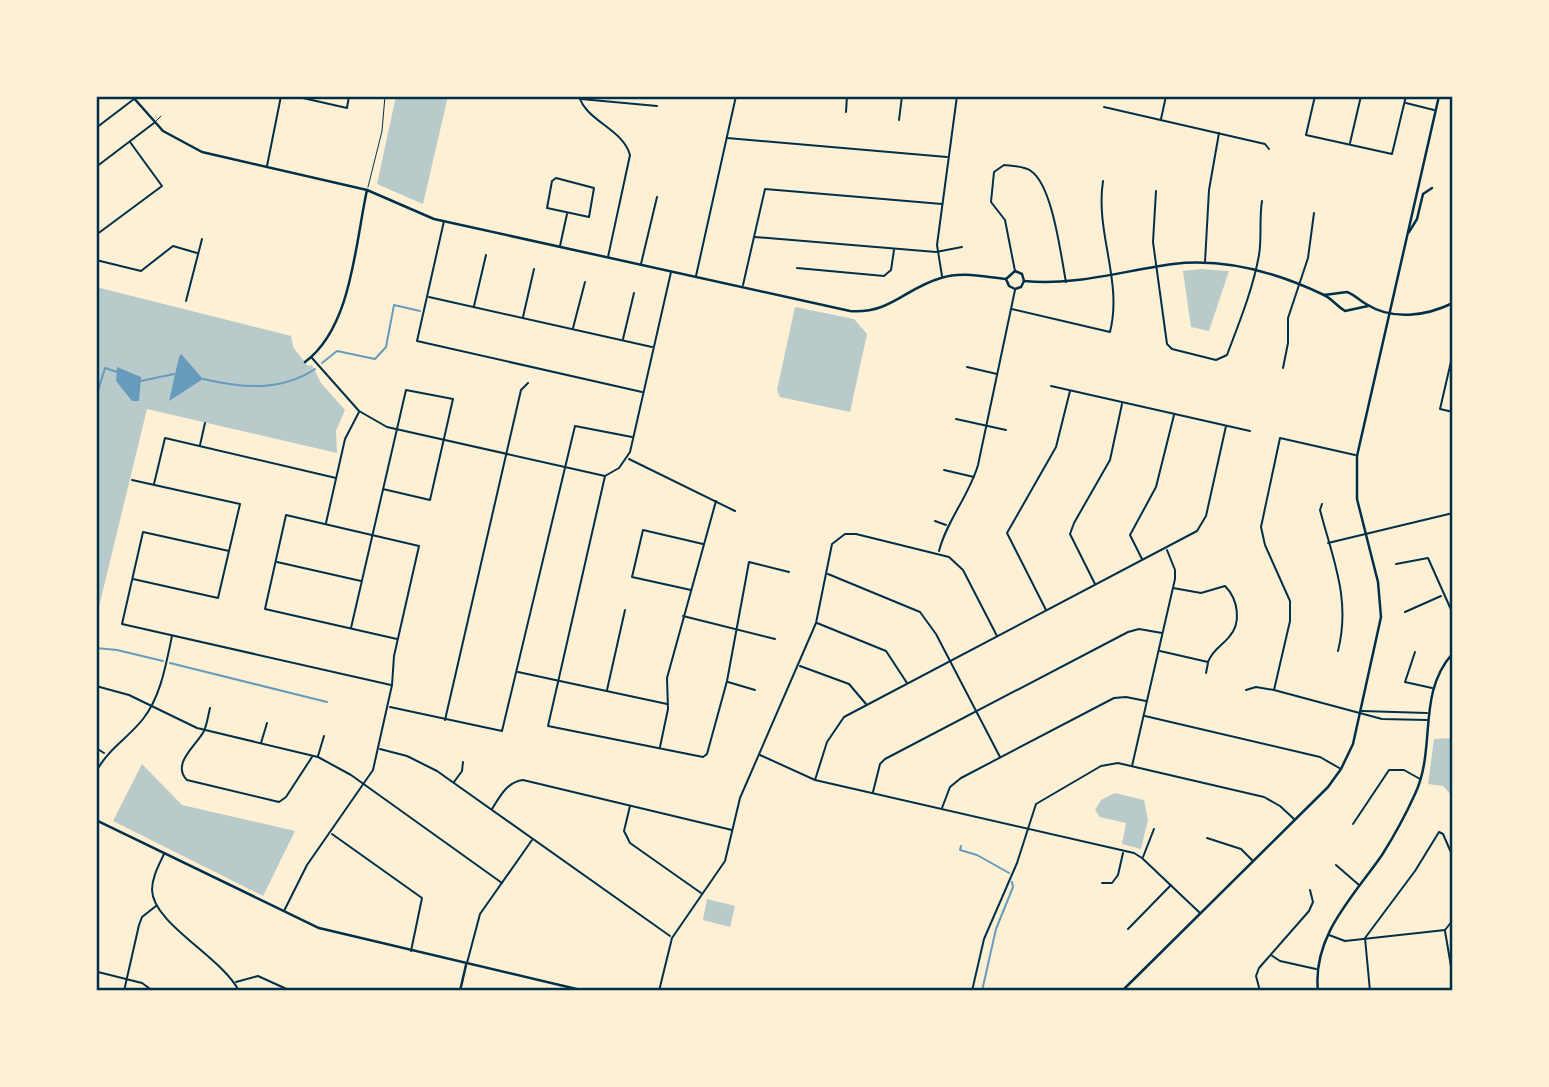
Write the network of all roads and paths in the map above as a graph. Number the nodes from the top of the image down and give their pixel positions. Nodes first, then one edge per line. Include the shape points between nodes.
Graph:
1 (281, 96) edge
2 (294, 96) edge
3 (349, 96) edge
4 (385, 96) edge
5 (736, 96) edge
6 (848, 96) edge
7 (902, 96) edge
8 (957, 96) edge
9 (1166, 96) edge
10 (1315, 96) edge
11 (1360, 96) edge
12 (1406, 96) edge
13 (1439, 96) edge
14 (580, 97) edge
15 (133, 98) edge
16 (1404, 103) junction
17 (657, 106) dead end
18 (1104, 107) dead end
19 (1435, 110) junction
20 (846, 112) dead end
21 (161, 116) dead end
22 (899, 120) dead end
23 (1160, 120) junction
24 (154, 123) junction
25 (96, 128) edge
26 (1219, 133) junction
27 (727, 138) junction
28 (130, 142) junction
29 (1349, 145) junction
30 (1269, 149) dead end
31 (947, 157) junction
32 (96, 167) edge
33 (266, 167) junction
34 (1103, 181) dead end
35 (1432, 188) dead end
36 (367, 190) junction
37 (1156, 191) dead end
38 (657, 197) dead end
39 (1262, 201) dead end
40 (942, 204) junction
41 (1314, 213) dead end
42 (567, 214) junction
43 (444, 221) junction
44 (96, 235) edge
45 (1407, 235) junction
46 (754, 237) junction
47 (202, 239) dead end
48 (559, 247) junction
49 (962, 247) dead end
50 (895, 248) junction
51 (936, 252) junction
52 (197, 253) junction
53 (486, 255) dead end
54 (608, 258) junction
55 (96, 260) edge
56 (1205, 263) junction
57 (641, 265) junction
58 (1157, 267) junction
59 (797, 268) dead end
60 (534, 269) dead end
61 (1016, 271) junction
62 (1255, 271) junction
63 (671, 272) junction
64 (1111, 275) junction
65 (695, 277) junction
66 (943, 277) junction
67 (1006, 279) junction
68 (1024, 281) junction
69 (584, 282) dead end
70 (1066, 282) junction
71 (1299, 286) junction
72 (743, 288) junction
73 (1015, 289) junction
74 (634, 293) dead end
75 (1324, 295) junction
76 (427, 296) junction
77 (186, 301) dead end
78 (1453, 303) edge
79 (1368, 306) junction
80 (474, 307) junction
81 (1012, 309) junction
82 (1389, 312) junction
83 (522, 318) junction
84 (573, 329) junction
85 (623, 340) junction
86 (653, 347) junction
87 (1453, 353) edge
88 (312, 358) junction
89 (306, 362) dead end
90 (967, 367) dead end
91 (1283, 368) dead end
92 (999, 374) junction
93 (528, 383) dead end
94 (1051, 386) dead end
95 (1070, 391) junction
96 (643, 392) junction
97 (1122, 402) junction
98 (359, 411) junction
99 (1453, 412) edge
100 (1174, 414) junction
101 (956, 419) dead end
102 (205, 423) dead end
103 (987, 426) junction
104 (1226, 426) junction
105 (397, 430) junction
106 (1006, 430) dead end
107 (1250, 431) dead end
108 (633, 438) junction
109 (443, 440) junction
110 (200, 446) junction
111 (506, 455) junction
112 (1357, 456) junction
113 (628, 459) junction
114 (565, 468) junction
115 (944, 470) dead end
116 (604, 476) junction
117 (975, 477) junction
118 (336, 478) junction
119 (132, 480) dead end
120 (154, 485) junction
121 (383, 489) junction
122 (716, 501) junction
123 (1322, 503) dead end
124 (735, 511) dead end
125 (1453, 513) edge
126 (936, 521) dead end
127 (326, 524) junction
128 (947, 526) junction
129 (1366, 533) junction
130 (373, 535) junction
131 (1328, 543) junction
132 (703, 544) junction
133 (1167, 548) junction
134 (229, 551) junction
135 (939, 553) junction
136 (1142, 560) junction
137 (276, 562) junction
138 (1396, 564) dead end
139 (789, 572) dead end
140 (827, 573) junction
141 (132, 578) junction
142 (362, 582) junction
143 (1095, 584) junction
144 (1173, 589) junction
145 (692, 590) junction
146 (1442, 596) junction
147 (625, 610) dead end
148 (1046, 610) junction
149 (1405, 612) dead end
150 (1453, 614) edge
151 (682, 615) junction
152 (816, 623) junction
153 (351, 629) junction
154 (735, 629) junction
155 (1162, 633) junction
156 (172, 636) junction
157 (997, 636) junction
158 (397, 639) junction
159 (775, 639) dead end
160 (1159, 650) junction
161 (1338, 651) dead end
162 (1415, 652) dead end
163 (1453, 653) edge
164 (950, 660) junction
165 (1208, 662) junction
166 (799, 665) junction
167 (517, 672) junction
168 (1206, 673) dead end
169 (727, 681) junction
170 (558, 682) junction
171 (907, 683) junction
172 (96, 685) edge
173 (392, 685) junction
174 (1432, 688) junction
175 (755, 690) dead end
176 (1246, 690) dead end
177 (1274, 690) junction
178 (607, 691) junction
179 (1146, 701) junction
180 (668, 704) junction
181 (866, 704) junction
182 (150, 705) junction
183 (388, 707) junction
184 (210, 708) dead end
185 (976, 711) junction
186 (1361, 711) junction
187 (1427, 713) junction
188 (1144, 716) junction
189 (445, 720) junction
190 (1427, 720) junction
191 (267, 723) dead end
192 (204, 730) junction
193 (324, 736) dead end
194 (261, 744) junction
195 (96, 748) edge
196 (660, 748) junction
197 (379, 749) junction
198 (106, 754) junction
199 (759, 755) junction
200 (312, 756) junction
201 (318, 757) junction
202 (1000, 757) junction
203 (463, 762) dead end
204 (1132, 767) junction
205 (1341, 769) junction
206 (96, 772) edge
207 (815, 780) junction
208 (1421, 780) junction
209 (453, 783) junction
210 (364, 785) junction
211 (873, 793) junction
212 (630, 806) junction
213 (491, 809) junction
214 (942, 809) junction
215 (96, 820) edge
216 (1295, 820) junction
217 (1353, 824) dead end
218 (1027, 828) junction
219 (1154, 829) dead end
220 (732, 830) junction
221 (331, 833) junction
222 (1207, 838) dead end
223 (533, 839) junction
224 (1123, 852) junction
225 (165, 853) junction
226 (1453, 857) edge
227 (1142, 858) junction
228 (1253, 861) junction
229 (1336, 865) dead end
230 (502, 883) junction
231 (1102, 883) dead end
232 (1171, 885) junction
233 (1359, 885) junction
234 (1310, 890) dead end
235 (702, 894) junction
236 (157, 906) junction
237 (284, 912) junction
238 (1200, 914) junction
239 (1453, 920) edge
240 (1128, 929) dead end
241 (1445, 930) junction
242 (1328, 935) junction
243 (672, 937) junction
244 (1365, 938) junction
245 (411, 951) junction
246 (1270, 955) junction
247 (466, 965) junction
248 (1316, 969) junction
249 (98, 971) dead end
250 (127, 978) junction
251 (1453, 978) edge
252 (234, 982) junction
253 (124, 991) edge
254 (153, 991) edge
255 (239, 991) edge
256 (291, 991) edge
257 (460, 991) edge
258 (585, 991) edge
259 (659, 991) edge
260 (972, 991) edge
261 (1122, 991) edge
262 (1260, 991) edge
263 (1318, 991) edge
264 (1370, 991) edge

1 - 33 street
2 - 3 street via 347,107
4 - 36 lane via 382,131
5 - 27 street
6 - 20 street
7 - 22 street
8 - 31 street
9 - 23 street
10 - 29 street via 1306,135
11 - 29 street
12 - 16 street
13 - 19 main road
14 - 17 street
14 - 54 street via 630,155
15 - 24 main road
15 - 25 street
16 - 19 street
16 - 29 street via 1392,154
18 - 23 street
19 - 45 main road
21 - 24 lane
23 - 26 street
24 - 28 street
24 - 33 main road via 190,147
26 - 30 street via 1265,144
26 - 56 street via 1209,190
27 - 31 street
27 - 65 street
28 - 32 street
28 - 44 street via 162,186
31 - 40 street
33 - 36 main road
34 - 64 street via 1101,222
35 - 45 main road via 1423,193 1417,219
36 - 43 main road
36 - 88 main road via 338,321
37 - 58 street via 1152,226
38 - 57 street
39 - 62 street
40 - 46 street via 765,189
40 - 51 street
41 - 71 street
42 - 42 street via 589,216 595,190 554,178 545,204
42 - 48 street
43 - 48 main road
43 - 76 street
45 - 82 main road
46 - 50 street
46 - 72 street
47 - 52 street
48 - 54 main road
49 - 51 street
50 - 51 street
50 - 59 street via 891,270 884,276
51 - 66 street
52 - 55 street via 173,246 141,271
52 - 77 street
53 - 80 street
54 - 57 main road
56 - 58 main road
56 - 62 main road
57 - 63 main road
58 - 62 street via 1169,347 1216,360 1227,355
58 - 64 main road
60 - 83 street
61 - 67 main road
61 - 68 main road
61 - 70 street via 1006,220 991,202 994,172 1001,166 1019,166 1038,179 1052,216
62 - 71 main road
63 - 65 main road
63 - 86 street
64 - 70 main road
64 - 81 street via 1115,307 1110,332
65 - 72 main road
66 - 67 main road
66 - 72 main road via 890,306 859,312
67 - 73 main road
68 - 70 main road
68 - 73 main road
69 - 84 street
71 - 75 main road
71 - 91 street via 1288,318
73 - 81 street
74 - 85 street
75 - 79 main road via 1347,292
75 - 79 main road via 1345,311
76 - 80 street
76 - 96 street via 417,341
78 - 82 main road via 1425,314
79 - 82 main road
80 - 83 street
81 - 92 street
82 - 112 main road
83 - 84 street
84 - 85 street
85 - 86 street
86 - 96 street
87 - 99 street via 1440,409
88 - 89 main road
88 - 98 street
90 - 92 street
92 - 103 street
93 - 111 street via 521,390
94 - 95 street
95 - 97 street
95 - 148 street via 1056,447 1007,533
96 - 108 street
97 - 100 street
97 - 143 street via 1110,460 1071,528 1074,547
98 - 105 street
98 - 118 street via 348,428
100 - 104 street
100 - 136 street via 1156,487 1130,535
101 - 103 street
102 - 110 street
103 - 106 street
103 - 117 street
104 - 107 street
104 - 133 street via 1203,523
105 - 109 street
105 - 109 street via 406,390 453,399
105 - 121 street
108 - 113 street
108 - 114 street via 575,426
109 - 111 street
109 - 121 street via 430,500
110 - 118 street
110 - 120 street via 165,438
111 - 114 street
111 - 189 street
112 - 129 main road via 1355,484
112 - 177 street via 1280,438 1261,527 1290,601 1290,621
113 - 116 street
113 - 122 street
114 - 116 street
114 - 167 street
115 - 117 street
116 - 170 street
117 - 128 street
118 - 127 street
119 - 120 street
120 - 134 street via 240,505
121 - 130 street
122 - 124 street
122 - 132 street
123 - 131 street
125 - 129 street
126 - 128 street
127 - 130 street
127 - 137 street via 286,515
128 - 135 street
129 - 131 street
129 - 186 main road via 1381,608
130 - 142 street
130 - 158 street via 419,546
131 - 161 street via 1344,606
132 - 145 street
132 - 145 street via 643,530 640,542 632,577
133 - 136 street
133 - 144 street via 1175,570
134 - 141 street via 143,532
134 - 141 street via 218,598
135 - 140 street via 845,534 832,544
135 - 157 street via 963,570
136 - 143 street
137 - 142 street
137 - 153 street via 265,609
138 - 146 street via 1428,558
139 - 154 street via 749,562
140 - 152 street
140 - 164 street via 920,612
141 - 156 street via 122,624
142 - 153 street
143 - 148 street
144 - 155 street
144 - 165 street via 1201,593 1225,586 1236,607 1231,635 1213,650
145 - 151 street
146 - 149 street
146 - 150 street
147 - 178 street
148 - 157 street
151 - 154 street
151 - 180 street via 667,678
152 - 166 street
152 - 171 street via 886,651
153 - 158 street
154 - 159 street
154 - 169 street
155 - 160 street
155 - 185 street via 1128,632
156 - 173 street
156 - 182 street via 164,675
157 - 164 street
158 - 173 street
160 - 165 street
160 - 179 street
162 - 174 street via 1405,682
163 - 174 main road
164 - 171 street
164 - 185 street
165 - 168 street
166 - 181 street via 849,684
166 - 199 street
167 - 170 street
167 - 189 street via 502,731
169 - 175 street
169 - 196 street via 707,754
170 - 178 street
170 - 196 street via 548,726
171 - 181 street
172 - 182 street
173 - 183 street
174 - 187 main road
176 - 177 street
177 - 186 street
178 - 180 street
179 - 188 street
179 - 202 street via 1114,698
180 - 196 street
181 - 207 street via 834,729
182 - 192 street
182 - 198 street via 142,720
183 - 189 street
183 - 197 street
184 - 192 street
185 - 202 street
185 - 211 street via 885,759
186 - 187 street
186 - 190 street via 1396,720
186 - 205 main road
187 - 190 main road
188 - 204 street
188 - 205 street via 1321,757
190 - 208 main road
191 - 194 street
192 - 194 street
192 - 200 street via 181,764 184,778 274,802 286,797
193 - 201 street
194 - 200 street
195 - 198 street
197 - 209 street via 425,763
197 - 210 street
198 - 206 street
199 - 207 street
199 - 220 street
200 - 201 street
201 - 210 street
202 - 214 street via 950,787
203 - 209 street
204 - 216 street via 1264,797
204 - 218 street via 1118,763 1101,766 1044,797 1036,804
205 - 216 main road
207 - 211 street
208 - 217 street via 1404,770 1390,770
208 - 233 main road via 1388,844
209 - 213 street
210 - 221 street
210 - 230 street
211 - 214 street
212 - 213 street via 523,780 513,781
212 - 220 street
212 - 235 street via 624,831 630,843
213 - 223 street
214 - 218 street
215 - 225 main road
216 - 228 main road
218 - 224 street
218 - 260 street via 987,930
219 - 227 street
220 - 235 street via 725,861
221 - 237 street via 307,865
221 - 245 street via 422,898
222 - 228 street via 1241,849
223 - 230 street
223 - 243 street
224 - 227 street
224 - 231 street via 1118,876 1112,883
225 - 236 street via 152,887
225 - 237 main road
226 - 244 street via 1439,832
227 - 232 street
228 - 238 main road
229 - 233 street
230 - 247 street via 480,914
232 - 238 street
232 - 240 street
233 - 242 main road
234 - 246 street via 1313,902 1309,911
235 - 243 street
236 - 250 street via 142,917
236 - 252 street
237 - 245 main road via 330,932
238 - 261 main road
239 - 241 street
241 - 244 street
241 - 251 street
242 - 244 street via 1345,941
242 - 248 main road
243 - 259 street
244 - 264 street
245 - 247 main road
246 - 248 street
246 - 262 street via 1257,971
247 - 257 main road
247 - 258 main road
248 - 263 main road
249 - 250 street
250 - 253 street
250 - 254 street
252 - 255 street
252 - 256 street via 258,976

